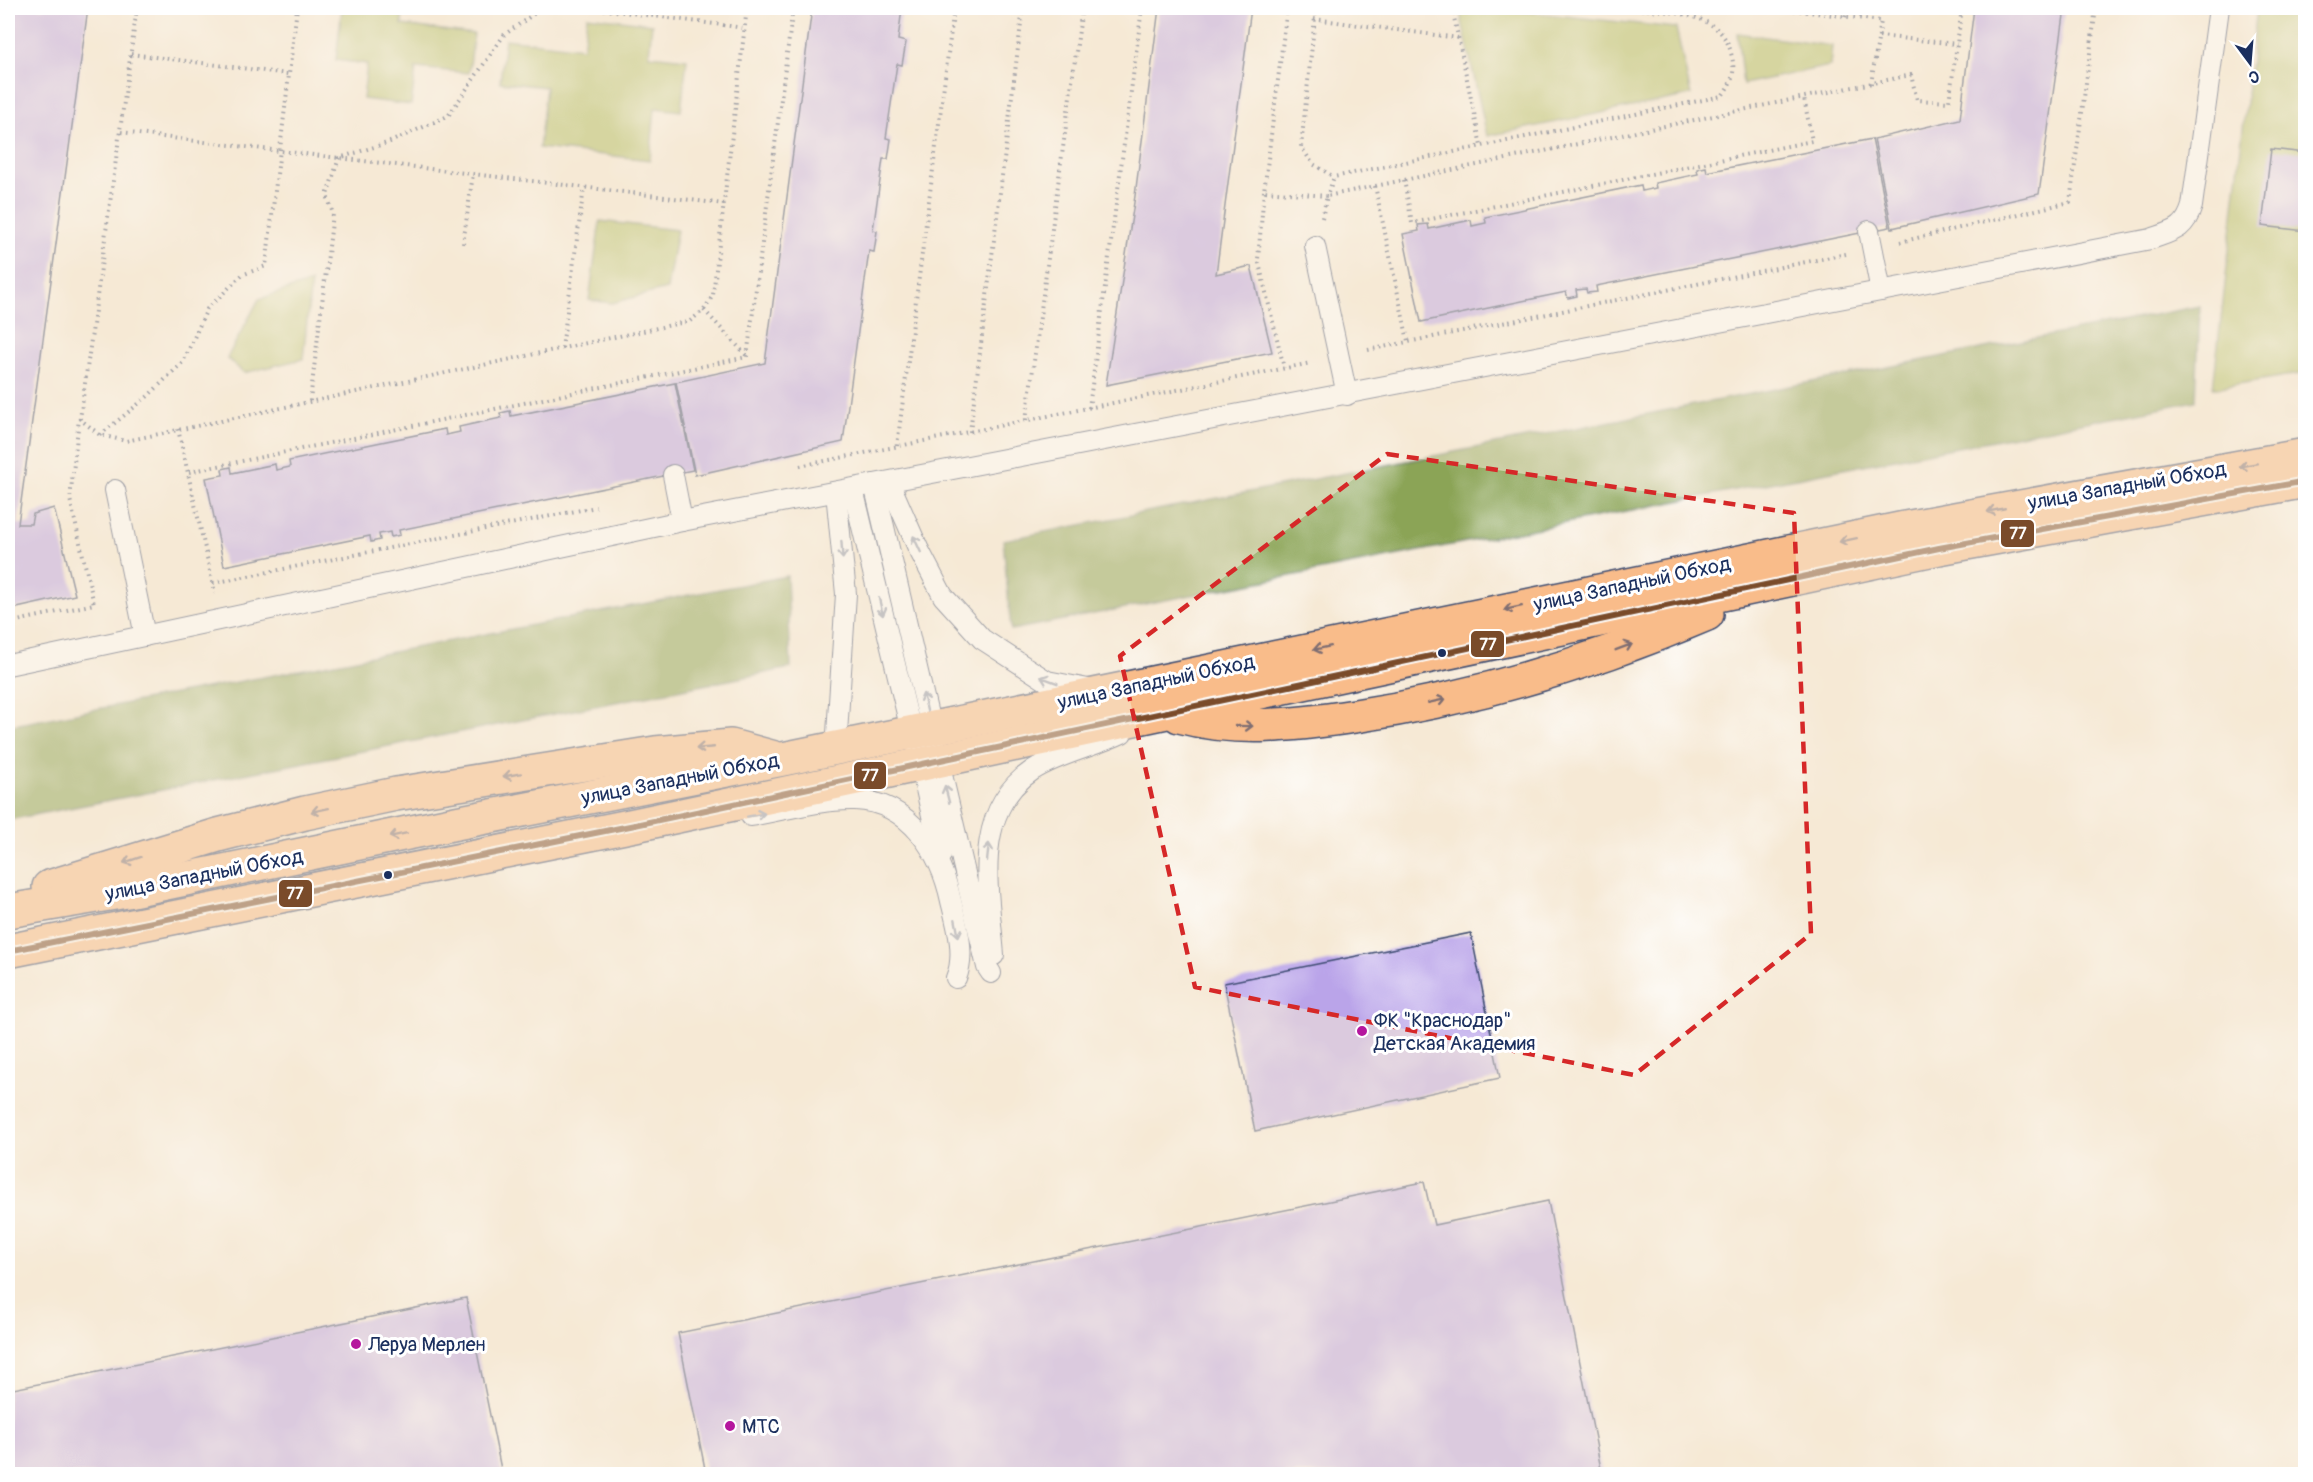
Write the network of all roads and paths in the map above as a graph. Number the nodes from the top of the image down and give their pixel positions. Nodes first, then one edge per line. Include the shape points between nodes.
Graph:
1 (137, 8) edge
2 (297, 8) edge
3 (542, 8) edge
4 (592, 8) edge
5 (747, 8) edge
6 (793, 8) edge
7 (954, 8) edge
8 (1023, 8) edge
9 (1082, 8) edge
10 (1142, 8) edge
11 (1287, 8) edge
12 (1316, 8) edge
13 (1452, 8) edge
14 (1624, 8) edge
15 (1776, 8) edge
16 (1847, 8) edge
17 (1962, 8) edge
18 (2096, 8) edge
19 (2219, 8) edge
20 (1793, 9) edge
21 (1845, 17) junction
22 (1314, 19) junction
23 (744, 28) junction
24 (1879, 36) junction
25 (1458, 38) junction
26 (1957, 44) junction
27 (131, 54) junction
28 (288, 74) junction
29 (1871, 84) junction
30 (1804, 98) junction
31 (121, 132) junction
32 (1481, 146) junction
33 (279, 151) junction
34 (339, 158) junction
35 (473, 174) junction
36 (1334, 177) junction
37 (1404, 180) junction
38 (1375, 186) junction
39 (584, 188) junction
40 (1264, 190) junction
41 (1327, 196) junction
42 (724, 204) junction
43 (1870, 240) junction
44 (463, 244) dead end
45 (1315, 246) joint
46 (1881, 291) junction
47 (704, 310) junction
48 (1408, 341) junction
49 (562, 348) junction
50 (747, 357) junction
51 (1339, 357) junction
52 (1284, 368) junction
53 (1347, 395) junction
54 (310, 401) junction
55 (1089, 408) junction
56 (80, 419) junction
57 (1026, 420) junction
58 (178, 429) junction
59 (970, 432) junction
60 (100, 435) junction
61 (897, 446) junction
62 (2306, 455) edge
63 (792, 467) dead end
64 (189, 472) junction
65 (673, 475) dead end
66 (2306, 481) edge
67 (882, 483) junction
68 (115, 490) dead end
69 (844, 490) junction
70 (606, 504) dead end
71 (682, 521) junction
72 (213, 583) junction
73 (1756, 587) junction
74 (220, 620) junction
75 (8, 623) edge
76 (145, 636) junction
77 (8, 665) edge
78 (1106, 692) junction
79 (1166, 712) junction
80 (926, 747) junction
81 (837, 749) junction
82 (783, 759) junction
83 (635, 825) junction
84 (948, 885) junction
85 (8, 898) edge
86 (8, 911) edge
87 (8, 951) edge
88 (956, 978) dead end

1 - 27 path
2 - 28 path
3 - 34 path via 504,35 448,116 390,142
4 - 23 path
5 - 23 path
6 - 50 path
7 - 61 path
8 - 59 path
9 - 57 path
10 - 55 path
11 - 40 path
12 - 22 path
13 - 25 path
14 - 32 path via 1695,16 1721,33 1730,46 1734,64 1733,81 1722,96
15 - 20 path
16 - 21 path
17 - 26 path
18 - 43 path via 2070,202
19 - 46 lane via 2187,221 2176,230 2151,239
20 - 21 path
21 - 24 path via 1881,21
22 - 25 path
22 - 36 path via 1301,147 1313,164
23 - 42 path
24 - 26 path
24 - 29 path
25 - 32 path
26 - 29 path via 1949,102 1917,100 1911,75
27 - 28 path
27 - 31 path
28 - 33 path
29 - 30 path
30 - 37 path
30 - 37 path via 1812,141 1744,155 1412,223
31 - 33 path
31 - 56 path
32 - 36 path
33 - 34 path
33 - 60 path via 266,266 242,276 207,309 183,362
34 - 35 path
34 - 54 path via 327,195 333,214
35 - 39 path
35 - 44 path
36 - 41 path
37 - 38 path
38 - 41 path
38 - 48 path
39 - 42 path
39 - 49 path
40 - 41 path
40 - 52 path via 1258,259
41 - 45 path
42 - 47 path via 713,295
43 - 46 lane
43 - 48 path
45 - 51 lane
46 - 53 lane
47 - 49 path via 690,321
47 - 50 path
48 - 51 path
49 - 54 path
50 - 64 path
51 - 52 path
51 - 53 lane
52 - 55 path
53 - 67 lane
54 - 58 path
55 - 57 path
56 - 60 path
56 - 75 path via 70,499 94,604
57 - 59 path
58 - 60 path via 126,441
58 - 64 path
59 - 61 path
61 - 63 path
62 -> 78 highway, улица Западный Обход via 1905,528
64 - 72 path
65 - 71 lane
66 - 73 highway, улица Западный Обход via 1939,548
67 - 69 lane
78 -> 67 lane via 1047,681 982,639 943,596
80 -> 67 lane
68 - 76 lane
69 - 71 lane
69 -> 80 lane
69 -> 81 lane via 846,594
70 - 72 path
71 - 74 lane
72 - 74 path
73 - 79 highway, улица Западный Обход
79 -> 73 highway via 1233,726 1275,726 1396,710 1562,669 1684,624 1734,602
74 - 76 lane
76 - 77 lane
78 - 80 highway, улица Западный Обход
79 - 80 highway, улица Западный Обход
79 - 80 lane via 1034,770 1004,798 995,817 986,874 995,961 991,973
80 - 81 highway, улица Западный Обход
80 - 83 highway, улица Западный Обход
80 - 84 lane
81 - 82 highway, улица Западный Обход
82 -> 85 highway via 731,746 578,763 396,794 218,835
82 -> 86 highway, улица Западный Обход via 127,891
83 -> 84 lane via 747,817 857,800 886,806 920,831 936,855
83 - 87 highway, улица Западный Обход
84 -> 88 lane via 960,943 960,970

